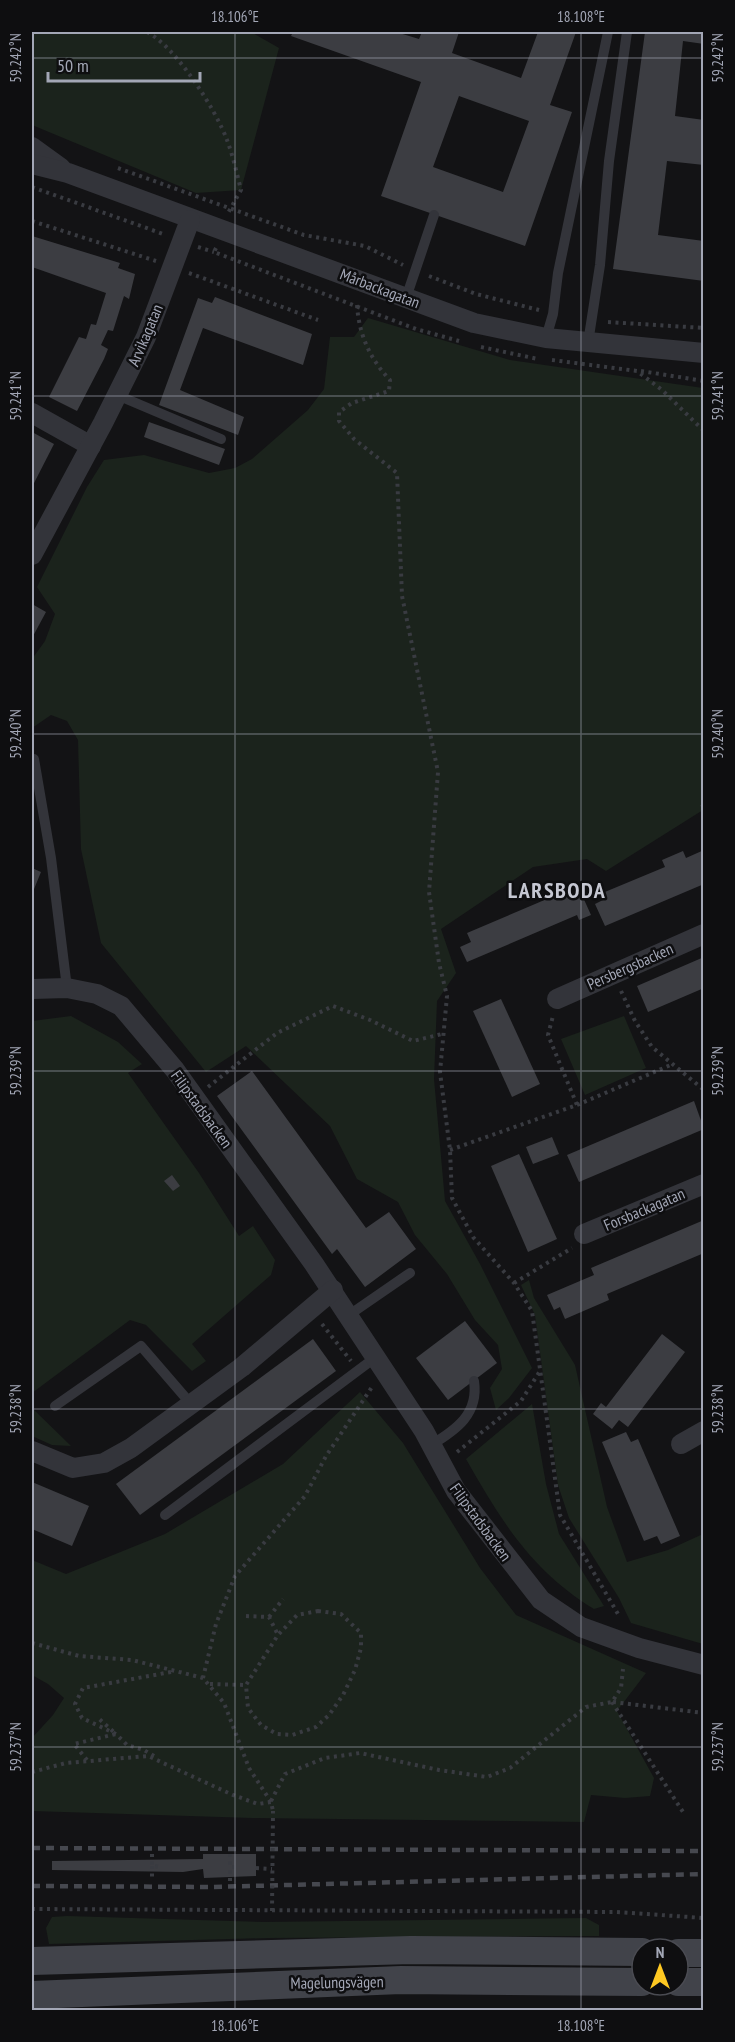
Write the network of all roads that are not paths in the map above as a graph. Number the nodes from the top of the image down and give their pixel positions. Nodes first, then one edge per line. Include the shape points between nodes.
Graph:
1 (608, 32) edge
2 (627, 32) edge
3 (32, 147) edge
4 (32, 164) edge
5 (68, 173) junction
6 (434, 215) dead end
7 (190, 220) junction
8 (406, 298) junction
9 (546, 338) junction
10 (588, 343) junction
11 (704, 353) edge
12 (117, 395) junction
13 (32, 413) edge
14 (221, 439) dead end
15 (91, 446) junction
16 (32, 555) edge
17 (34, 759) dead end
18 (704, 934) edge
19 (67, 988) junction
20 (32, 989) edge
21 (557, 999) road end
22 (704, 1184) edge
23 (584, 1234) road end
24 (410, 1273) dead end
25 (333, 1290) junction
26 (349, 1315) junction
27 (376, 1357) junction
28 (474, 1381) dead end
29 (191, 1404) junction
30 (55, 1406) dead end
31 (704, 1431) edge
32 (681, 1444) dead end
33 (32, 1450) edge
34 (436, 1453) junction
35 (165, 1515) dead end
36 (704, 1665) edge
37 (630, 1952) edge
38 (32, 1961) edge
39 (630, 1982) edge
40 (32, 1995) edge

1 - 9 lane
2 - 10 lane
3 - 5 street, Mårbackagatan
4 - 5 street, Mårbackagatan
5 - 7 street, Mårbackagatan
6 - 8 lane
7 - 8 street, Mårbackagatan
7 - 12 street, Arvikagatan via 146,337
8 - 9 street, Mårbackagatan via 474,323
9 - 10 street, Mårbackagatan
10 - 11 street, Mårbackagatan
12 - 14 lane
12 - 15 street, Arvikagatan
13 - 15 street
15 - 16 street, Arvikagatan
17 - 19 lane
18 - 21 street, Persbergsbacken
19 - 20 street, Filipstadsbacken
19 - 25 street, Filipstadsbacken via 97,994 122,1006 175,1070
22 - 23 street, Forsbackagatan
24 - 26 lane
25 - 26 street, Filipstadsbacken
25 - 29 street via 242,1367
26 - 27 street, Filipstadsbacken
27 - 34 street, Filipstadsbacken
27 - 35 lane
28 - 34 lane via 476,1393 469,1414
29 - 30 lane via 141,1346
29 - 33 street via 104,1463 73,1468
31 - 32 street
34 - 36 street, Filipstadsbacken via 456,1491 541,1600 581,1627
37 - 38 main road, Magelungsvägen via 400,1950
39 - 40 main road, Magelungsvägen via 401,1980

